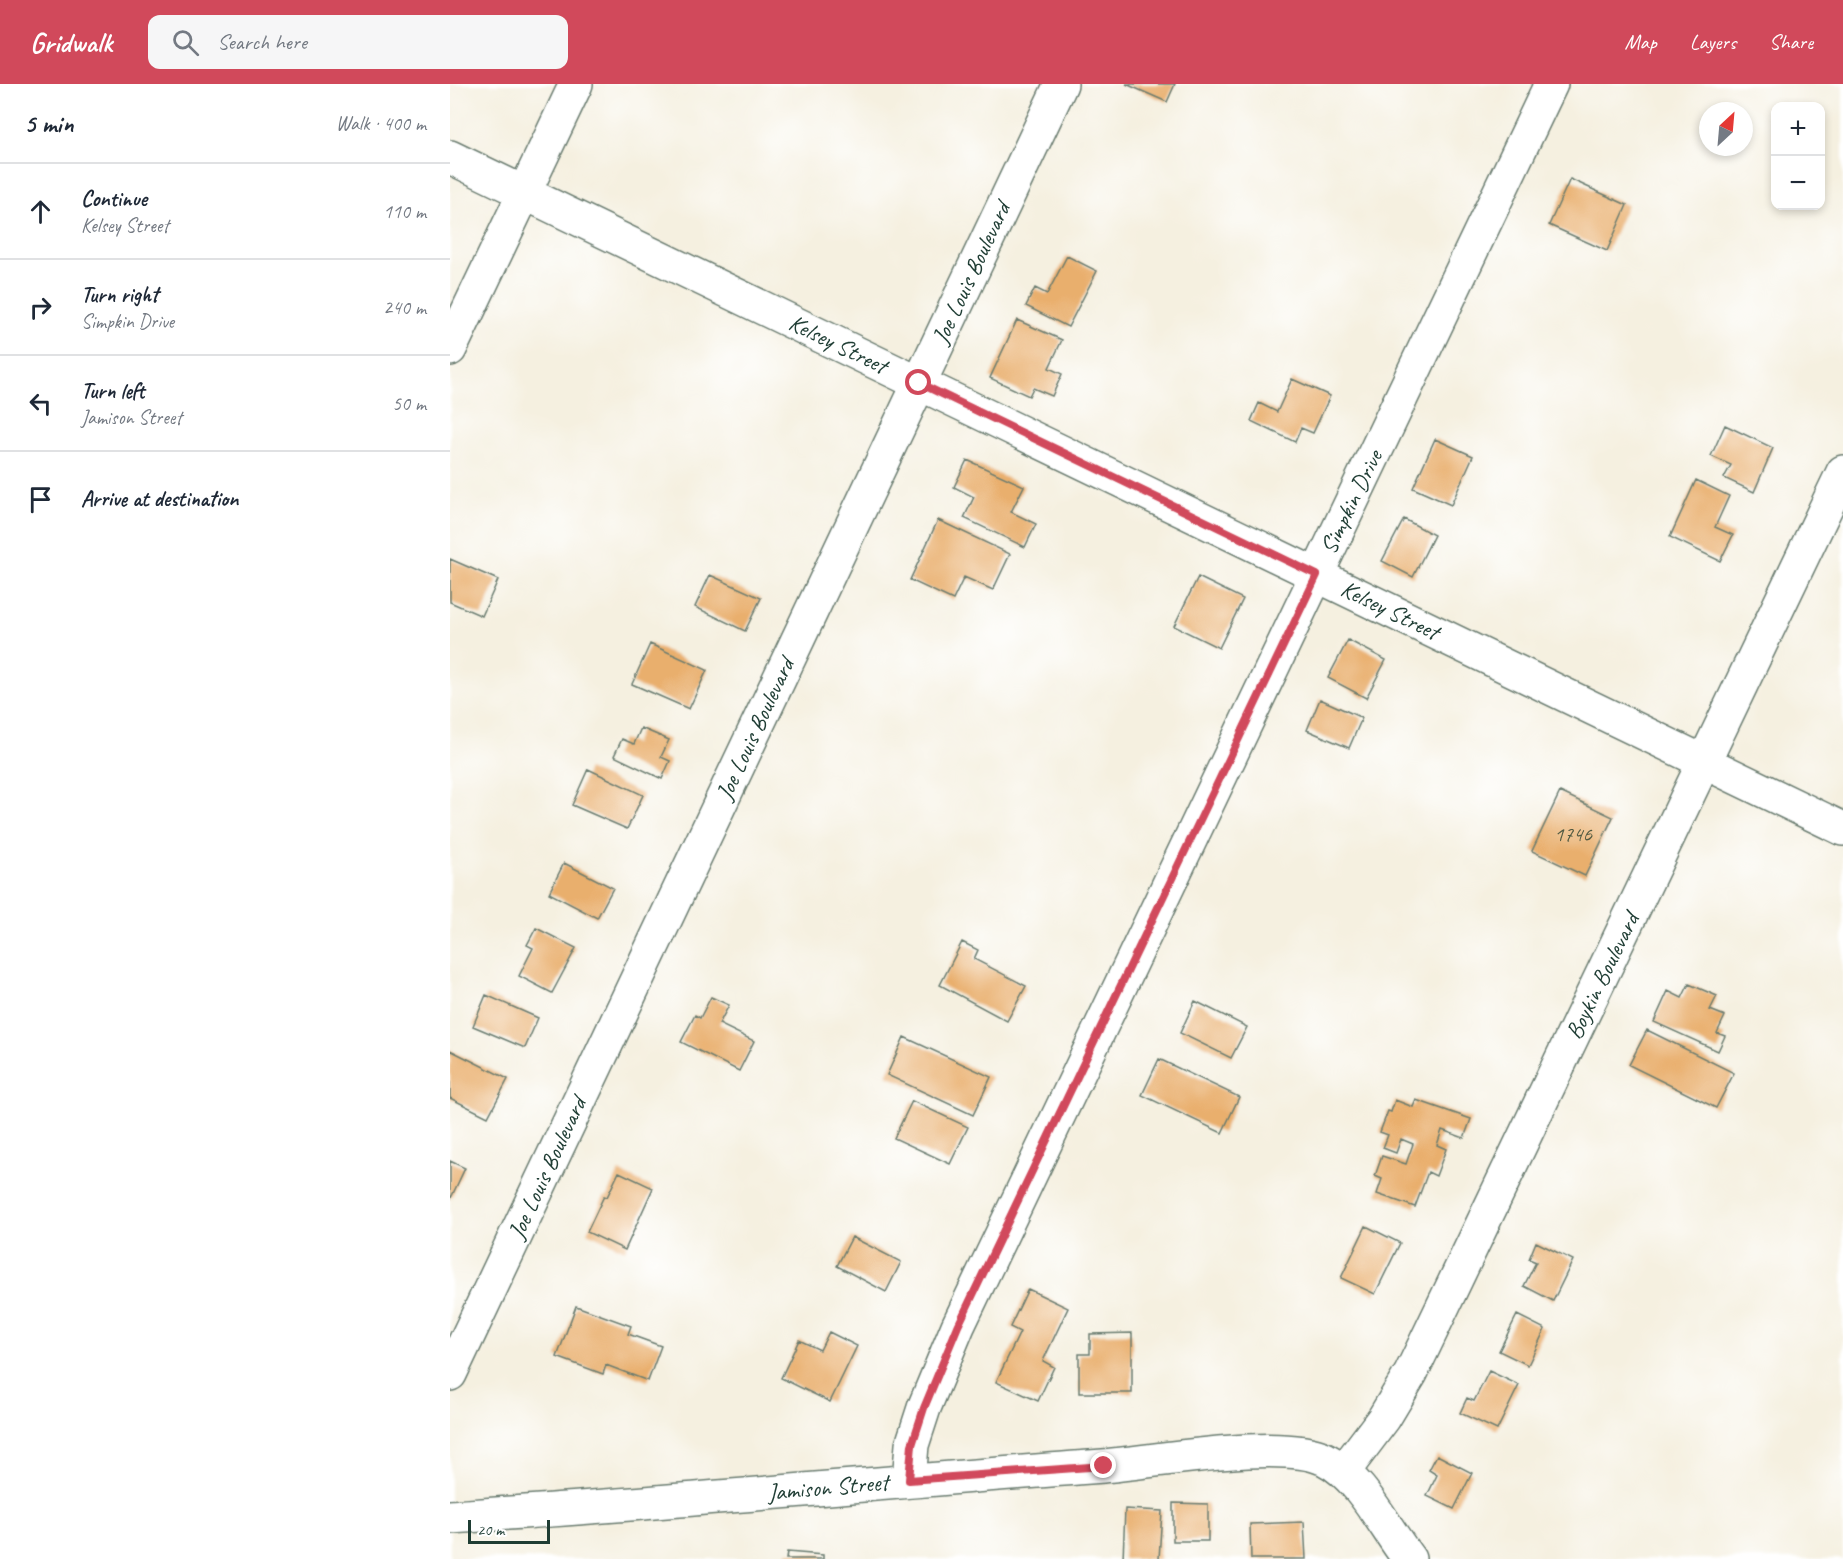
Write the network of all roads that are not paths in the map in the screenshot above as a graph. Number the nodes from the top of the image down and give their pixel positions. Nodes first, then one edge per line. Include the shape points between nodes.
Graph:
1 (576, 84) edge
2 (1061, 84) edge
3 (1551, 84) edge
4 (450, 157) edge
5 (524, 192) junction
6 (450, 349) edge
7 (919, 383) junction
8 (1843, 472) edge
9 (1317, 575) junction
10 (1704, 762) junction
11 (1843, 829) edge
12 (450, 1374) edge
13 (1344, 1471) junction
14 (909, 1480) junction
15 (450, 1517) edge
16 (1409, 1559) edge

1 - 5 street
2 - 7 street, Joe Louis Boulevard
3 - 9 street, Simpkin Drive
4 - 5 street, Kelsey Street
5 - 6 street
5 - 7 street, Kelsey Street
7 - 9 street, Kelsey Street
7 - 12 street, Joe Louis Boulevard
8 - 10 street, Boykin Boulevard
9 - 10 street, Kelsey Street
9 - 14 street, Simpkin Drive via 958,1326 912,1445
10 - 11 street, Kelsey Street
10 - 13 street, Boykin Boulevard via 1412,1374
13 - 14 street, Jamison Street via 1324,1458 1275,1451
13 - 16 street, Jamison Street via 1359,1486
14 - 15 street, Jamison Street

